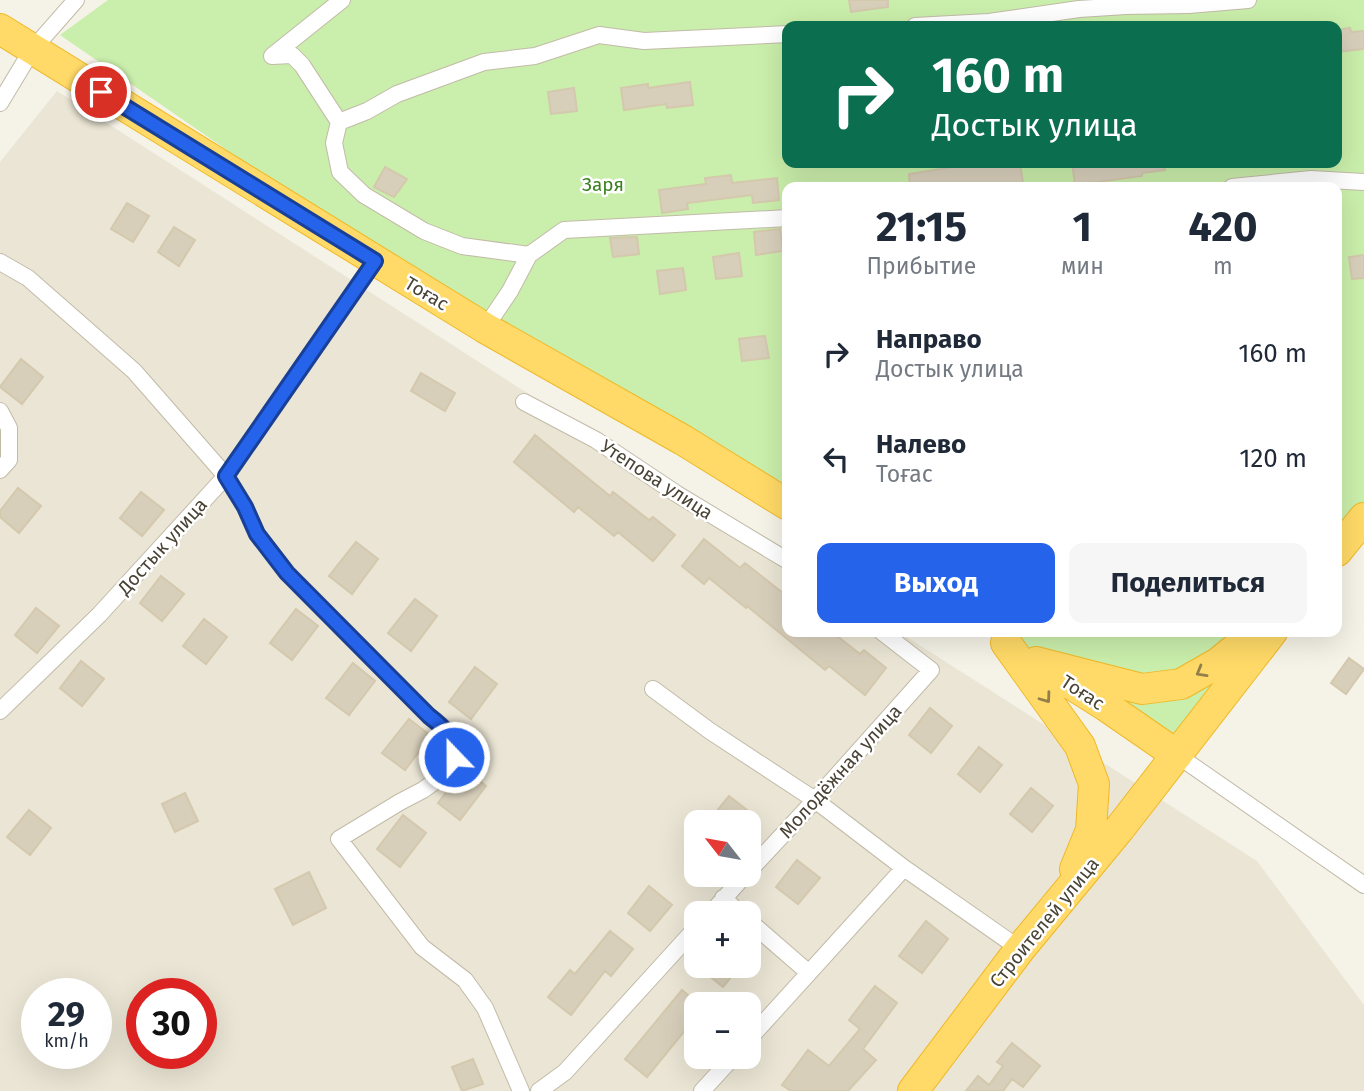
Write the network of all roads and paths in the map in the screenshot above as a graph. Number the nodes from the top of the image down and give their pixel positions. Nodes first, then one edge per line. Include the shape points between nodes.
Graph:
1 (76, 0) edge
2 (342, 0) edge
3 (1248, 0) edge
4 (996, 21) edge
5 (0, 29) edge
6 (782, 34) edge
7 (32, 50) junction
8 (0, 103) edge
9 (339, 122) junction
10 (1281, 182) edge
11 (1364, 182) edge
12 (782, 218) edge
13 (529, 255) junction
14 (375, 261) junction
15 (0, 262) edge
16 (485, 328) junction
17 (524, 402) dead end
18 (0, 411) edge
19 (0, 470) edge
20 (226, 476) junction
21 (782, 501) edge
22 (1364, 517) edge
23 (1342, 545) edge
24 (782, 557) edge
25 (888, 637) edge
26 (997, 637) edge
27 (1250, 637) edge
28 (1268, 637) edge
29 (1036, 662) junction
30 (653, 689) dead end
31 (0, 711) edge
32 (1177, 755) junction
33 (815, 800) junction
34 (761, 858) edge
35 (904, 868) junction
36 (1364, 886) edge
37 (734, 887) edge
38 (1065, 894) junction
39 (723, 898) junction
40 (720, 901) edge
41 (726, 901) edge
42 (761, 931) edge
43 (684, 941) edge
44 (1020, 949) junction
45 (809, 973) junction
46 (761, 1026) edge
47 (722, 1069) edge
48 (521, 1091) edge
49 (539, 1091) edge
50 (702, 1091) edge
51 (913, 1091) edge

1 - 7 street
2 - 9 street via 272,56 292,55
3 - 4 street via 1079,9
5 - 7 highway, Тоғас
6 - 9 street via 644,41 599,35 535,56 484,62 397,94
7 - 8 street
7 - 14 highway, Тоғас
9 - 13 street via 334,144 340,172 364,194 424,231 461,246
10 - 11 street
12 - 13 street via 564,230
13 - 16 street
14 - 16 highway, Тоғас
14 - 20 street, Достык улица
15 - 20 street via 28,278 134,372
16 - 21 highway, Тоғас
17 - 24 street, Утепова улица via 596,440
18 - 19 street via 9,428 9,460
20 - 31 street, Достык улица via 99,615
20 - 48 street via 257,534 287,573 447,730 454,757 442,777 339,839 422,947 466,980 485,1008
22 - 23 highway
25 - 33 street, Молодёжная улица via 931,670
26 - 29 highway, Тоғас
26 -> 38 highway via 1080,746 1094,783 1091,830
27 -> 29 highway via 1181,684 1142,689
28 - 32 highway, Строителей улица
29 - 32 highway, Тоғас
30 - 33 street
32 - 36 street
32 - 38 highway, Строителей улица
33 - 34 street, Молодёжная улица
33 - 35 street
35 - 44 street
35 - 45 street
37 - 39 street
38 - 44 highway, Строителей улица
39 - 40 street
39 - 41 street
42 - 45 street
43 - 49 street via 565,1072
44 - 51 highway, Строителей улица
45 - 46 street
47 - 50 street

